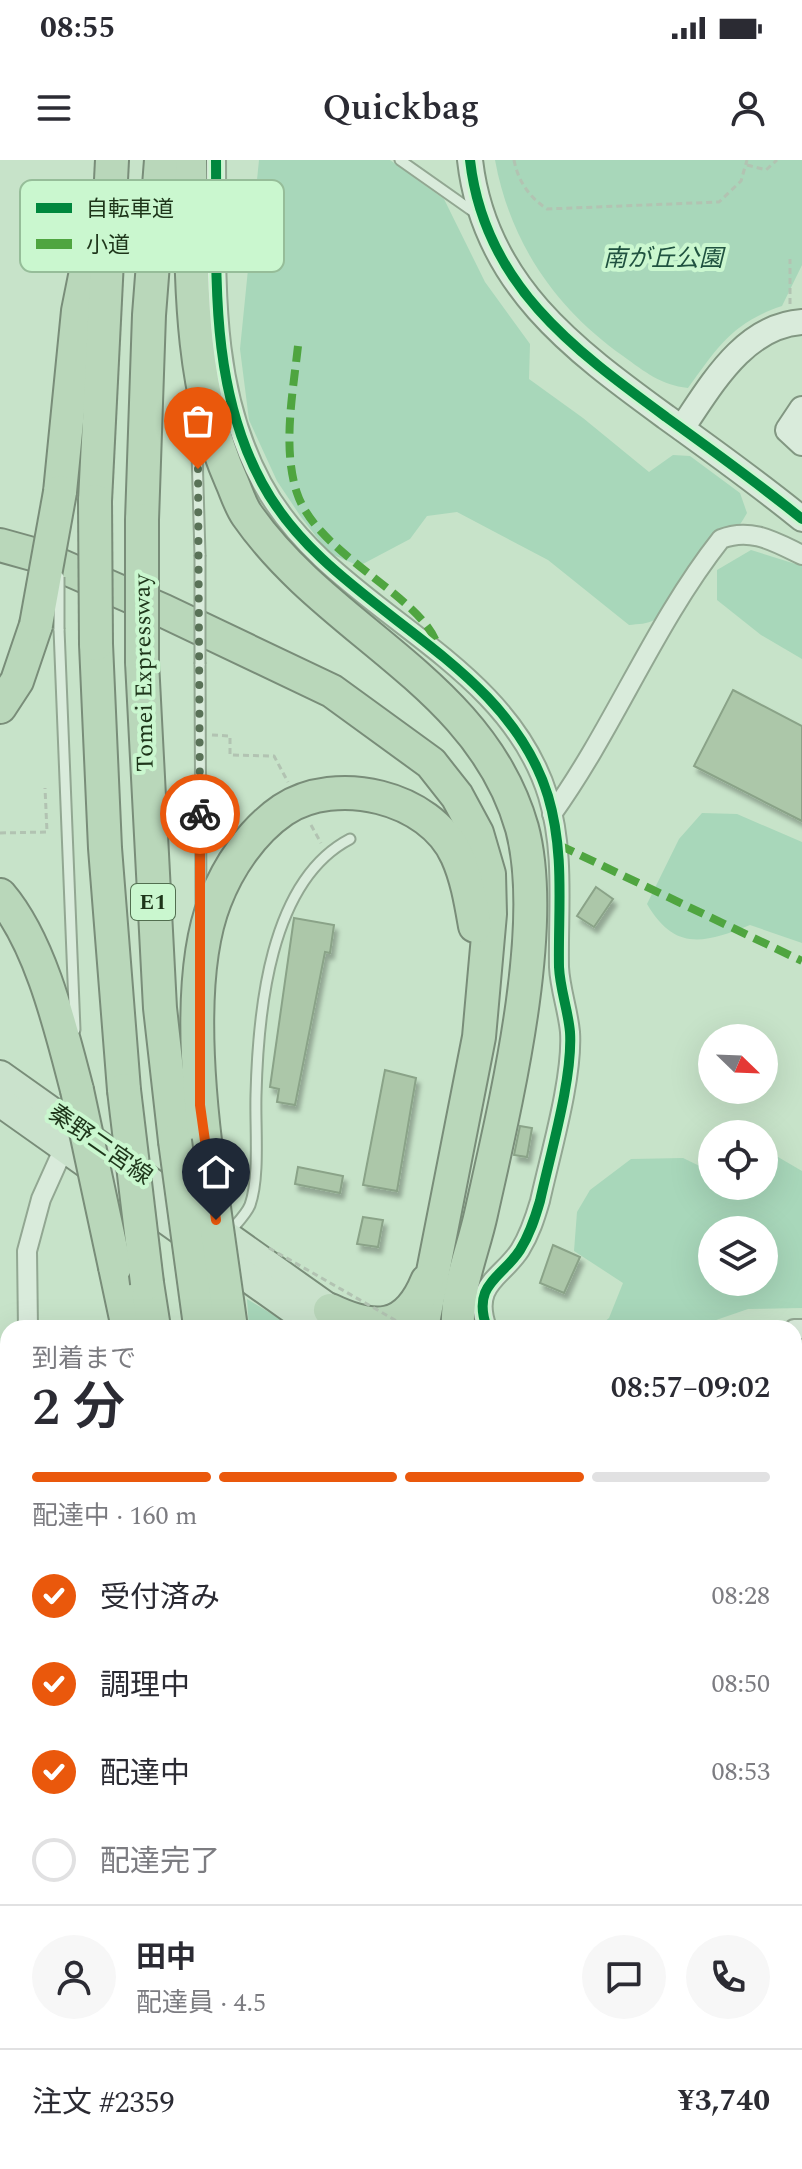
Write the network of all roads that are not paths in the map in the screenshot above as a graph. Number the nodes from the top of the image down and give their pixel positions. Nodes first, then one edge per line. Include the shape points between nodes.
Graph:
1 (111, 160) edge
2 (161, 160) edge
3 (190, 160) edge
4 (216, 160) edge
5 (400, 160) edge
6 (470, 160) edge
7 (107, 180) edge
8 (110, 180) edge
9 (159, 180) edge
10 (190, 180) edge
11 (216, 180) edge
12 (482, 211) junction
13 (87, 272) edge
14 (106, 272) edge
15 (152, 272) edge
16 (192, 272) edge
17 (217, 272) edge
18 (796, 317) edge
19 (193, 325) junction
20 (802, 409) edge
21 (682, 428) junction
22 (802, 443) edge
23 (802, 519) edge
24 (0, 528) edge
25 (0, 545) edge
26 (802, 555) edge
27 (47, 627) junction
28 (0, 707) edge
29 (552, 814) junction
30 (350, 839) dead end
31 (0, 895) edge
32 (201, 945) junction
33 (485, 976) junction
34 (511, 1063) junction
35 (0, 1075) edge
36 (77, 1090) junction
37 (0, 1102) edge
38 (63, 1150) junction
39 (482, 1211) junction
40 (228, 1235) junction
41 (438, 1253) junction
42 (324, 1319) edge
43 (28, 1320) edge
44 (126, 1320) edge
45 (153, 1320) edge
46 (199, 1320) edge
47 (230, 1320) edge
48 (394, 1320) edge
49 (424, 1320) edge
50 (437, 1320) edge
51 (458, 1320) edge
52 (486, 1320) edge

1 - 7 highway, bridge
1 - 8 highway, Tomei Expressway / E1, bridge
2 - 9 highway, Tomei Expressway / E1, bridge
3 - 10 highway
4 - 11 street
5 - 12 lane via 471,210
6 - 12 street
12 - 21 street via 520,290 549,325
13 - 27 highway, bridge via 78,311
14 - 45 highway, Tomei Expressway / E1, bridge via 95,501 105,848 124,1090
15 - 46 highway, Tomei Expressway / E1, bridge via 142,662 160,1008
16 - 19 highway
17 - 29 street via 217,332 229,394 263,485 295,530 337,573 494,706 530,754
18 - 21 street via 746,342
19 - 32 lane, bridge via 200,555
19 - 34 highway via 213,439 245,514 342,617 440,697 487,747 506,786 526,848 530,891 524,983
20 - 22 street via 788,430
21 - 23 street
24 - 34 highway via 61,547 273,643 405,721 461,769 486,809 508,885
25 - 33 highway via 36,555 164,611 332,691 431,763 477,833 489,874
26 - 29 street via 756,534 734,533 721,539 654,637 595,752
27 - 28 highway
27 - 36 lane
29 - 52 street via 559,845 559,968 570,1033 568,1063 535,1220 519,1252 492,1277 483,1301
30 - 40 lane via 326,854 300,884 271,966 257,1040 250,1206
31 - 36 highway via 31,949
32 - 33 highway via 230,871 263,824 312,799 357,792 398,801 431,824 456,853
32 - 47 highway, bridge via 200,1105
33 - 41 highway via 463,1131
34 - 39 highway
35 - 40 main road, 秦野二宮線
36 - 44 highway, bridge
37 - 38 main road, 秦野二宮線
38 - 42 main road, 秦野二宮線
38 - 43 street via 41,1199 27,1251
39 - 50 highway
39 - 51 highway
40 - 42 main road, 秦野二宮線
41 - 48 highway via 419,1301
41 - 49 highway

